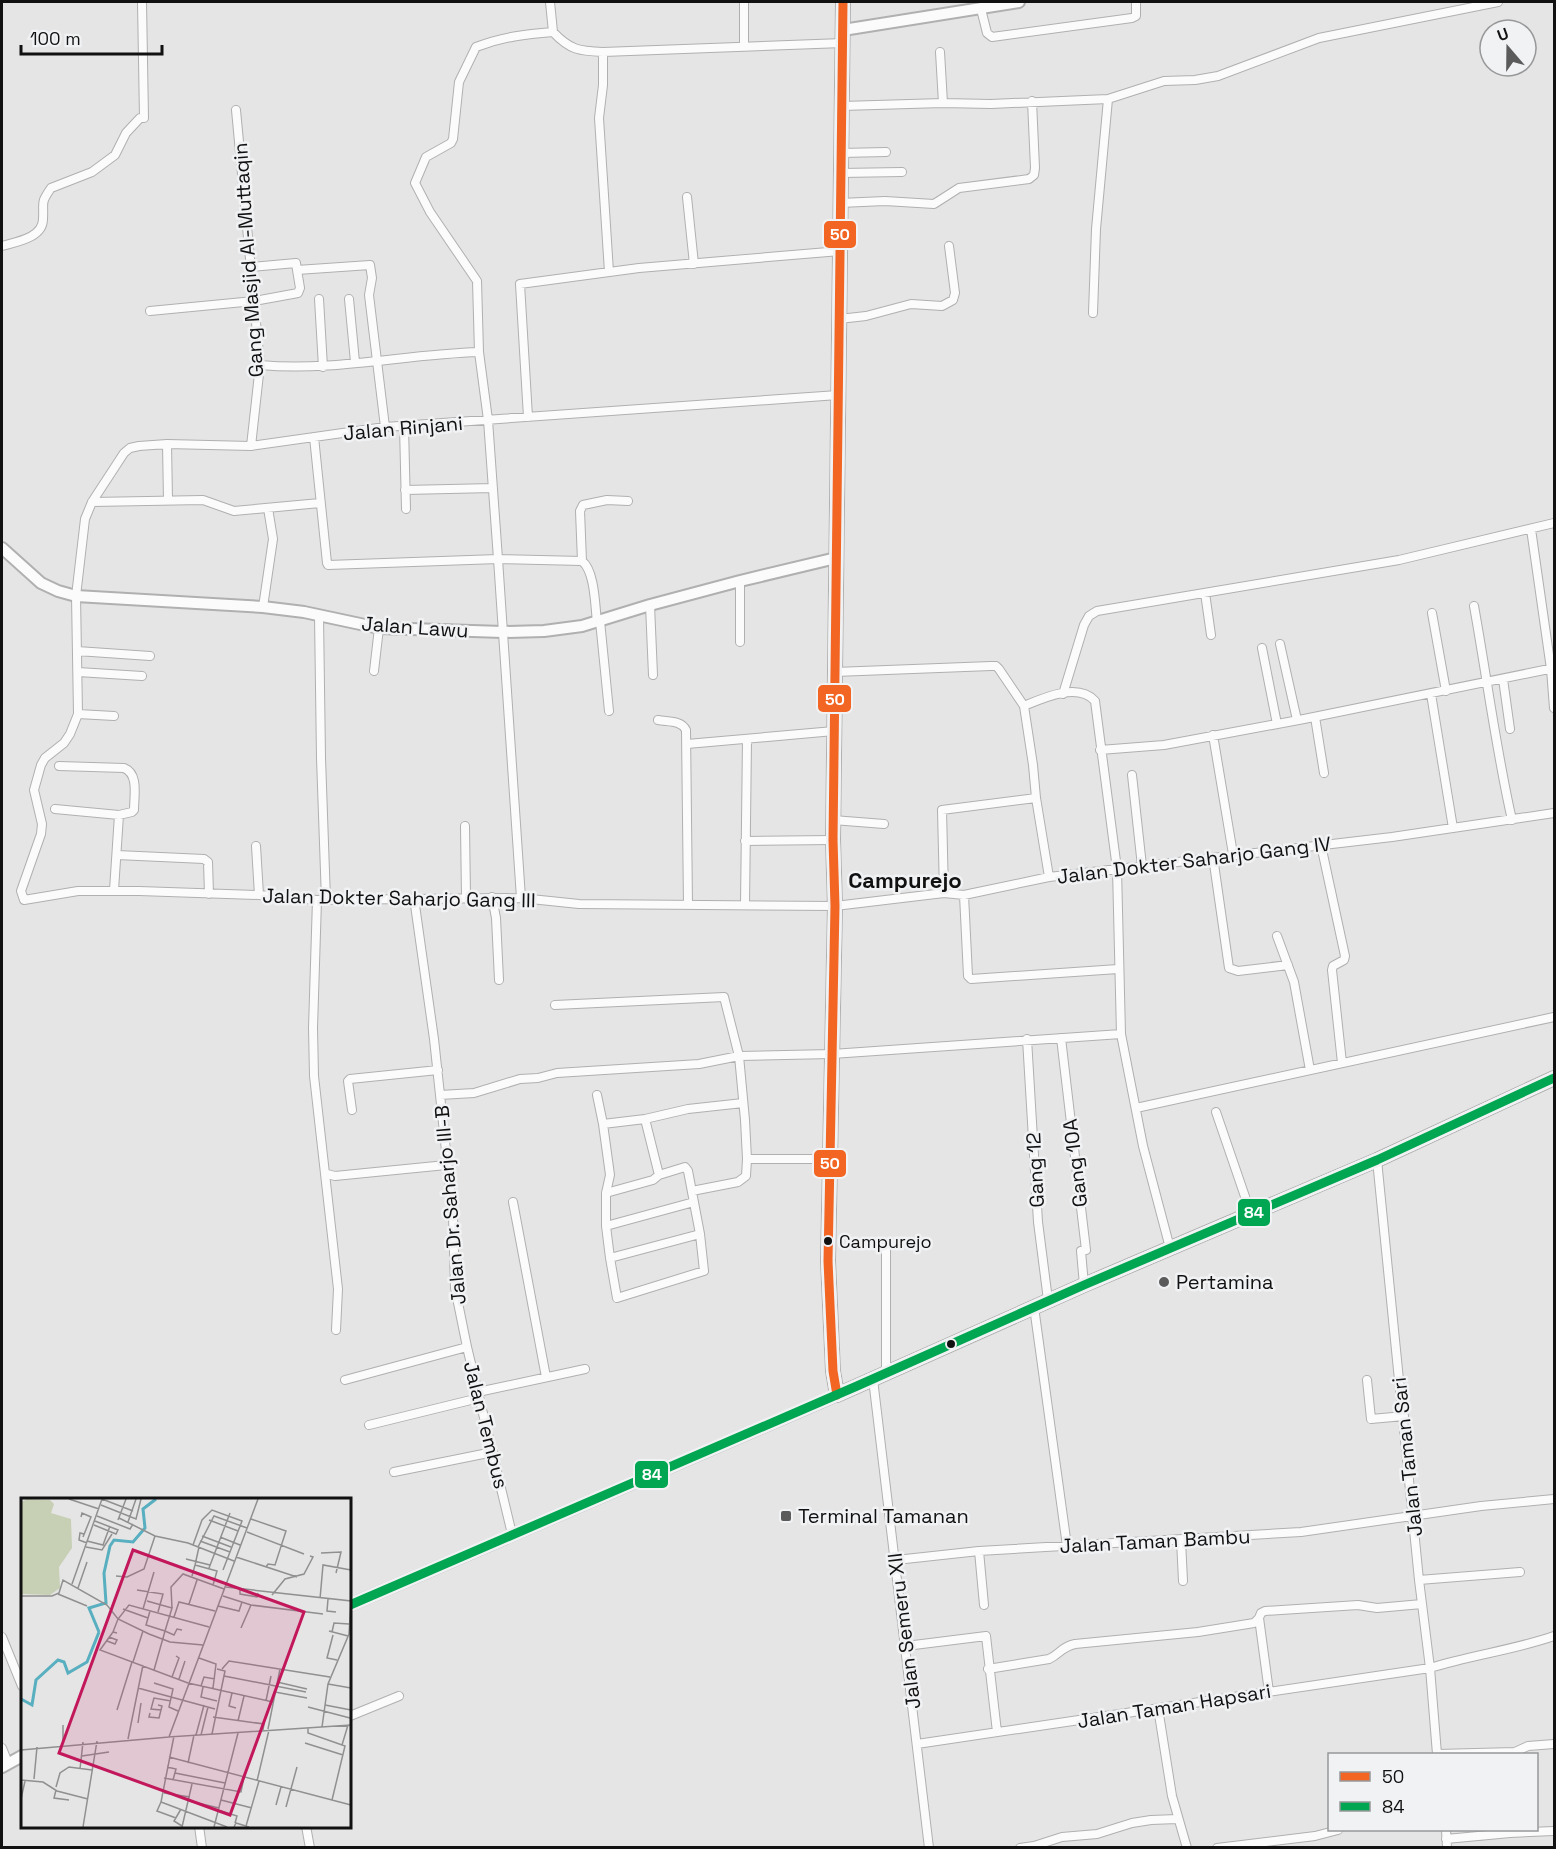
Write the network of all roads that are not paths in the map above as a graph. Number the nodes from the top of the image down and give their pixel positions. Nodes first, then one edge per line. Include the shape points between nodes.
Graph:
1 (142, 2) edge
2 (550, 2) edge
3 (744, 2) edge
4 (843, 2) edge
5 (1020, 2) edge
6 (1136, 2) edge
7 (1498, 2) edge
8 (981, 9) junction
9 (553, 32) junction
10 (843, 36) junction
11 (744, 46) junction
12 (603, 52) junction
13 (940, 52) dead end
14 (1108, 99) junction
15 (1032, 101) junction
16 (943, 103) junction
17 (842, 106) junction
18 (236, 110) dead end
19 (886, 152) dead end
20 (841, 153) junction
21 (902, 172) dead end
22 (841, 173) junction
23 (687, 197) dead end
24 (840, 203) junction
25 (2, 246) edge
26 (949, 246) dead end
27 (840, 251) junction
28 (694, 264) junction
29 (251, 267) junction
30 (297, 270) junction
31 (609, 272) junction
32 (319, 299) dead end
33 (349, 299) dead end
34 (254, 301) junction
35 (150, 311) dead end
36 (1094, 313) dead end
37 (839, 318) junction
38 (479, 352) junction
39 (377, 360) junction
40 (355, 362) junction
41 (260, 365) junction
42 (323, 367) junction
43 (838, 394) junction
44 (528, 417) junction
45 (488, 420) junction
46 (404, 426) junction
47 (385, 427) junction
48 (314, 437) junction
49 (167, 444) junction
50 (251, 446) junction
51 (493, 488) junction
52 (405, 490) junction
53 (168, 500) junction
54 (628, 501) dead end
55 (92, 502) junction
56 (320, 503) junction
57 (268, 508) junction
58 (406, 509) dead end
59 (1554, 523) edge
60 (1531, 529) junction
61 (2, 548) edge
62 (837, 558) junction
63 (498, 559) junction
64 (582, 561) junction
65 (740, 581) junction
66 (1205, 593) junction
67 (76, 596) junction
68 (650, 605) junction
69 (1474, 606) dead end
70 (263, 607) junction
71 (1432, 613) dead end
72 (320, 616) junction
73 (599, 622) junction
74 (379, 628) junction
75 (503, 632) junction
76 (1211, 635) dead end
77 (1551, 641) edge
78 (740, 642) dead end
79 (1280, 644) dead end
80 (1262, 648) dead end
81 (77, 651) junction
82 (150, 656) dead end
83 (1553, 668) edge
84 (374, 670) dead end
85 (78, 672) junction
86 (835, 672) junction
87 (653, 675) dead end
88 (142, 676) dead end
89 (1503, 679) junction
90 (1488, 682) junction
91 (1446, 691) junction
92 (1063, 694) junction
93 (1431, 694) junction
94 (1024, 706) junction
95 (1554, 708) edge
96 (609, 711) dead end
97 (78, 714) junction
98 (114, 716) dead end
99 (1315, 717) junction
100 (658, 720) dead end
101 (1297, 720) junction
102 (1277, 724) junction
103 (1510, 729) dead end
104 (834, 731) junction
105 (1213, 735) junction
106 (747, 740) junction
107 (687, 744) junction
108 (1100, 750) junction
109 (59, 766) dead end
110 (1324, 772) dead end
111 (1132, 775) dead end
112 (1036, 798) junction
113 (55, 809) dead end
114 (1554, 813) edge
115 (119, 815) junction
116 (833, 820) junction
117 (1512, 820) junction
118 (884, 824) dead end
119 (465, 826) dead end
120 (1453, 828) junction
121 (833, 840) junction
122 (745, 841) junction
123 (1321, 844) junction
124 (256, 846) dead end
125 (1233, 854) junction
126 (117, 855) junction
127 (1213, 857) junction
128 (1142, 866) junction
129 (1117, 869) junction
130 (1049, 877) junction
131 (114, 891) junction
132 (944, 893) junction
133 (209, 894) junction
134 (259, 895) junction
135 (964, 895) junction
136 (466, 897) junction
137 (492, 897) junction
138 (414, 898) junction
139 (521, 898) junction
140 (317, 900) junction
141 (327, 900) junction
142 (688, 905) junction
143 (744, 905) junction
144 (835, 906) junction
145 (1277, 936) dead end
146 (1288, 965) junction
147 (1118, 969) junction
148 (499, 980) dead end
149 (555, 1005) dead end
150 (1554, 1017) edge
151 (1121, 1034) junction
152 (1061, 1038) junction
153 (1027, 1039) junction
154 (832, 1054) junction
155 (739, 1056) junction
156 (1342, 1063) junction
157 (438, 1070) junction
158 (1310, 1070) junction
159 (1554, 1078) edge
160 (440, 1095) junction
161 (597, 1095) dead end
162 (743, 1103) junction
163 (1136, 1108) junction
164 (352, 1110) dead end
165 (1216, 1112) dead end
166 (645, 1119) junction
167 (603, 1124) junction
168 (747, 1159) junction
169 (830, 1159) junction
170 (1377, 1160) junction
171 (446, 1165) junction
172 (327, 1174) junction
173 (659, 1174) junction
174 (692, 1191) junction
175 (606, 1193) junction
176 (513, 1202) dead end
177 (694, 1202) junction
178 (1251, 1214) junction
179 (606, 1226) junction
180 (700, 1234) junction
181 (1170, 1248) junction
182 (886, 1250) dead end
183 (610, 1258) junction
184 (1084, 1285) junction
185 (1048, 1300) junction
186 (1034, 1307) junction
187 (460, 1315) joint
188 (336, 1330) dead end
189 (467, 1347) junction
190 (585, 1369) dead end
191 (879, 1376) junction
192 (546, 1377) junction
193 (345, 1380) dead end
194 (1367, 1380) dead end
195 (479, 1395) junction
196 (837, 1395) junction
197 (1404, 1416) junction
198 (369, 1425) dead end
199 (493, 1452) junction
200 (394, 1472) dead end
201 (1554, 1501) edge
202 (1414, 1515) junction
203 (512, 1534) junction
204 (1181, 1540) junction
205 (1067, 1546) junction
206 (979, 1551) junction
207 (896, 1560) junction
208 (1520, 1572) dead end
209 (1419, 1580) junction
210 (1183, 1581) dead end
211 (1422, 1604) junction
212 (351, 1605) edge
213 (984, 1605) dead end
214 (1259, 1618) junction
215 (1554, 1636) edge
216 (2, 1637) edge
217 (906, 1646) junction
218 (1430, 1668) junction
219 (988, 1669) junction
220 (21, 1684) edge
221 (1269, 1692) junction
222 (399, 1696) dead end
223 (1158, 1708) junction
224 (351, 1716) edge
225 (997, 1732) junction
226 (917, 1744) junction
227 (1554, 1744) edge
228 (2, 1748) edge
229 (1437, 1753) edge
230 (1476, 1753) edge
231 (21, 1757) edge
232 (5, 1765) edge
233 (1177, 1819) junction
234 (199, 1828) edge
235 (306, 1828) edge
236 (1334, 1831) edge
237 (1554, 1831) edge
238 (1447, 1844) edge
239 (202, 1848) edge
240 (310, 1848) edge
241 (929, 1848) edge
242 (1020, 1848) edge
243 (1186, 1848) edge
244 (1217, 1848) edge

1 - 25 street via 144,118 126,133 115,154 100,166 51,188 41,207 41,230
2 - 9 street
3 - 11 street
4 - 10 highway
5 - 8 street
6 - 8 street via 1137,12 1132,18 992,37 987,33
7 - 14 street via 1319,38 1218,76 1164,81
8 - 10 street
9 - 12 street via 566,45
9 - 38 street via 495,39 476,47 459,82 453,139 426,157 415,183 477,281
10 - 11 street
10 - 17 highway
11 - 12 street
12 - 31 street via 599,118
13 - 16 street
14 - 15 street
14 - 36 street via 1096,229
15 - 16 street
15 - 24 street via 1035,168 1029,179 959,188 934,204
16 - 17 street
17 - 20 highway
18 - 29 street, Gang Masjid Al-Muttaqin
19 - 20 street
20 - 22 highway
21 - 22 street
22 - 24 highway
23 - 28 street
24 - 27 highway
26 - 37 street via 955,293 948,304 911,304 866,316
27 - 28 street
27 - 37 highway
28 - 31 street
29 - 30 street via 296,263
29 - 34 street, Gang Masjid Al-Muttaqin
30 - 34 street via 298,293
30 - 39 street via 370,265 369,295
31 - 44 street via 520,284
32 - 42 street
33 - 40 street
34 - 35 street
34 - 41 street, Gang Masjid Al-Muttaqin
37 - 43 highway
38 - 39 street
38 - 45 street
39 - 40 street
39 - 47 street
40 - 42 street
41 - 42 street
41 - 50 street, Gang Masjid Al-Muttaqin
43 - 44 street, Jalan Rinjani
43 - 62 highway
44 - 45 street, Jalan Rinjani
45 - 46 street, Jalan Rinjani
45 - 51 street
46 - 47 street, Jalan Rinjani
46 - 52 street
47 - 48 street, Jalan Rinjani
48 - 50 street, Jalan Rinjani
48 - 56 street
49 - 50 street, Jalan Rinjani
49 - 53 street
49 - 55 street, Jalan Rinjani via 130,448
51 - 52 street
51 - 63 street
52 - 58 street
53 - 55 street
53 - 57 street via 203,500 234,511
54 - 64 street via 583,505
55 - 67 street, Jalan Rinjani via 85,519
56 - 57 street
56 - 63 street via 327,563 331,567
57 - 70 street via 273,539
59 - 60 street
60 - 66 street via 1399,560
60 - 77 street
61 - 67 street, Jalan Lawu via 42,583
62 - 65 street, Jalan Lawu
62 - 86 highway
63 - 64 street
63 - 75 street
64 - 73 street via 591,575
65 - 68 street, Jalan Lawu
65 - 78 street
66 - 76 street
66 - 92 street via 1097,611 1089,616
67 - 70 street, Jalan Lawu
67 - 81 street, Jalan Rinjani
68 - 73 street, Jalan Lawu
68 - 87 street
69 - 90 street
70 - 72 street, Jalan Lawu
71 - 91 street
72 - 74 street, Jalan Lawu
72 - 141 street
73 - 75 street, Jalan Lawu via 544,631
73 - 96 street
74 - 75 street, Jalan Lawu
74 - 84 street
75 - 139 street
77 - 83 street
79 - 101 street
80 - 102 street
81 - 82 street
81 - 85 street, Jalan Rinjani
83 - 89 street
83 - 95 street
85 - 88 street
85 - 97 street, Jalan Rinjani
86 - 94 street via 996,666
86 - 104 highway
89 - 90 street
89 - 103 street
90 - 91 street
90 - 117 street via 1498,760
91 - 93 street
92 - 94 street
92 - 108 street via 1073,692 1095,701
93 - 99 street
93 - 120 street
94 - 112 street
97 - 98 street
97 - 131 street, Jalan Dokter Saharjo Gang III via 64,743 40,765 34,796 41,834 21,896 28,900 78,891
99 - 101 street
99 - 110 street
100 - 107 street via 683,725
101 - 102 street
102 - 105 street
104 - 106 street
104 - 116 highway
105 - 108 street via 1148,747
105 - 125 street
106 - 107 street
106 - 122 street
107 - 142 street
108 - 129 street
109 - 115 street via 131,771 134,810
111 - 128 street
112 - 130 street
112 - 132 street via 942,810
113 - 115 street
114 - 117 street, Jalan Dokter Saharjo Gang IV
115 - 126 street
116 - 118 street
116 - 121 highway
117 - 120 street, Jalan Dokter Saharjo Gang IV
119 - 136 street
120 - 123 street, Jalan Dokter Saharjo Gang IV
121 - 122 street
121 - 144 highway
122 - 143 street
123 - 125 street, Jalan Dokter Saharjo Gang IV
123 - 156 street via 1345,956 1332,970
124 - 134 street
125 - 127 street, Jalan Dokter Saharjo Gang IV
126 - 131 street
126 - 133 street via 204,859 208,862
127 - 128 street, Jalan Dokter Saharjo Gang IV
127 - 146 street via 1228,968 1238,971
128 - 129 street, Jalan Dokter Saharjo Gang IV
129 - 130 street, Jalan Dokter Saharjo Gang IV
129 - 147 street
130 - 135 street, Jalan Dokter Saharjo Gang IV
131 - 133 street, Jalan Dokter Saharjo Gang III
132 - 135 street, Jalan Dokter Saharjo Gang IV
132 - 144 street, Jalan Dokter Saharjo Gang IV
133 - 134 street, Jalan Dokter Saharjo Gang III
134 - 140 street, Jalan Dokter Saharjo Gang III
135 - 147 street via 971,979
136 - 137 street, Jalan Dokter Saharjo Gang III
136 - 138 street, Jalan Dokter Saharjo Gang III
137 - 139 street, Jalan Dokter Saharjo Gang III
137 - 148 street
138 - 141 street, Jalan Dokter Saharjo Gang III
138 - 157 street, Jalan Dr. Saharjo III-B
139 - 142 street, Jalan Dokter Saharjo Gang III via 579,904
140 - 141 street, Jalan Dokter Saharjo Gang III
140 - 172 street via 314,1076
142 - 143 street, Jalan Dokter Saharjo Gang III
143 - 144 street, Jalan Dokter Saharjo Gang III
144 - 154 highway
145 - 146 street
146 - 158 street
147 - 151 street
149 - 155 street via 720,996 726,1000
150 - 156 street
151 - 152 street
151 - 163 street
152 - 153 street
152 - 184 street, Gang 10A via 1086,1250 1081,1251
153 - 154 street
153 - 185 street, Gang 12 via 1038,1221
154 - 155 street
154 - 169 highway
155 - 160 street via 699,1064 557,1073 474,1093
155 - 162 street
156 - 158 street
157 - 160 street, Jalan Dr. Saharjo III-B
157 - 164 street via 350,1079
158 - 163 street
159 - 170 highway
160 - 171 street, Jalan Dr. Saharjo III-B
161 - 167 street
162 - 166 street via 688,1108
162 - 168 street
163 - 181 street
165 - 178 street
166 - 167 street
166 - 173 street
167 - 175 street via 610,1175
168 - 169 street
168 - 174 street via 746,1176 738,1182
169 - 196 highway via 828,1261
170 - 178 highway
170 - 197 street, Jalan Taman Sari
171 - 172 street
171 - 187 street, Jalan Dr. Saharjo III-B
172 - 188 street via 338,1289
173 - 174 street via 685,1167
173 - 175 street via 653,1180
174 - 177 street
175 - 179 street
176 - 192 street
177 - 179 street
177 - 180 street
178 - 181 highway
179 - 183 street
180 - 183 street
180 - 183 street via 704,1271 616,1298
181 - 184 highway
182 - 191 street, Jalan Semeru XII
184 - 185 highway
185 - 186 highway
186 - 191 highway
186 - 205 street
187 - 189 street, Jalan Tembus
189 - 193 street
189 - 195 street, Jalan Tembus
190 - 192 street
191 - 196 highway
191 - 207 street, Jalan Semeru XII
192 - 195 street
194 - 197 street via 1371,1419
195 - 198 street
195 - 199 street, Jalan Tembus
196 - 203 street
197 - 202 street, Jalan Taman Sari
199 - 200 street
199 - 203 street, Jalan Tembus
201 - 202 street, Jalan Taman Bambu
202 - 204 street, Jalan Taman Bambu via 1302,1532
202 - 209 street, Jalan Taman Sari
203 - 212 street
204 - 205 street, Jalan Taman Bambu
204 - 210 street
205 - 206 street, Jalan Taman Bambu
206 - 207 street, Jalan Taman Bambu
206 - 213 street
207 - 217 street, Jalan Semeru XII
208 - 209 street
209 - 211 street, Jalan Taman Sari
211 - 214 street via 1265,1611
211 - 218 street, Jalan Taman Sari
214 - 219 street via 1254,1623 1198,1632 1075,1644 1048,1659
214 - 221 street
215 - 218 street, Jalan Taman Hapsari via 1525,1647
216 - 220 street
217 - 219 street via 986,1636
217 - 226 street, Jalan Semeru XII
218 - 221 street, Jalan Taman Hapsari
218 - 229 street, Jalan Taman Sari
219 - 225 street
221 - 223 street, Jalan Taman Hapsari
222 - 224 street
223 - 225 street, Jalan Taman Hapsari
223 - 233 street
225 - 226 street, Jalan Taman Hapsari
226 - 241 street, Jalan Semeru XII
227 - 230 street via 1528,1746 1515,1752
228 - 232 street
231 - 232 street
233 - 242 street via 1132,1823 1097,1834 1062,1837
233 - 243 street
234 - 239 street
235 - 240 street
236 - 244 street
237 - 238 street via 1510,1833

